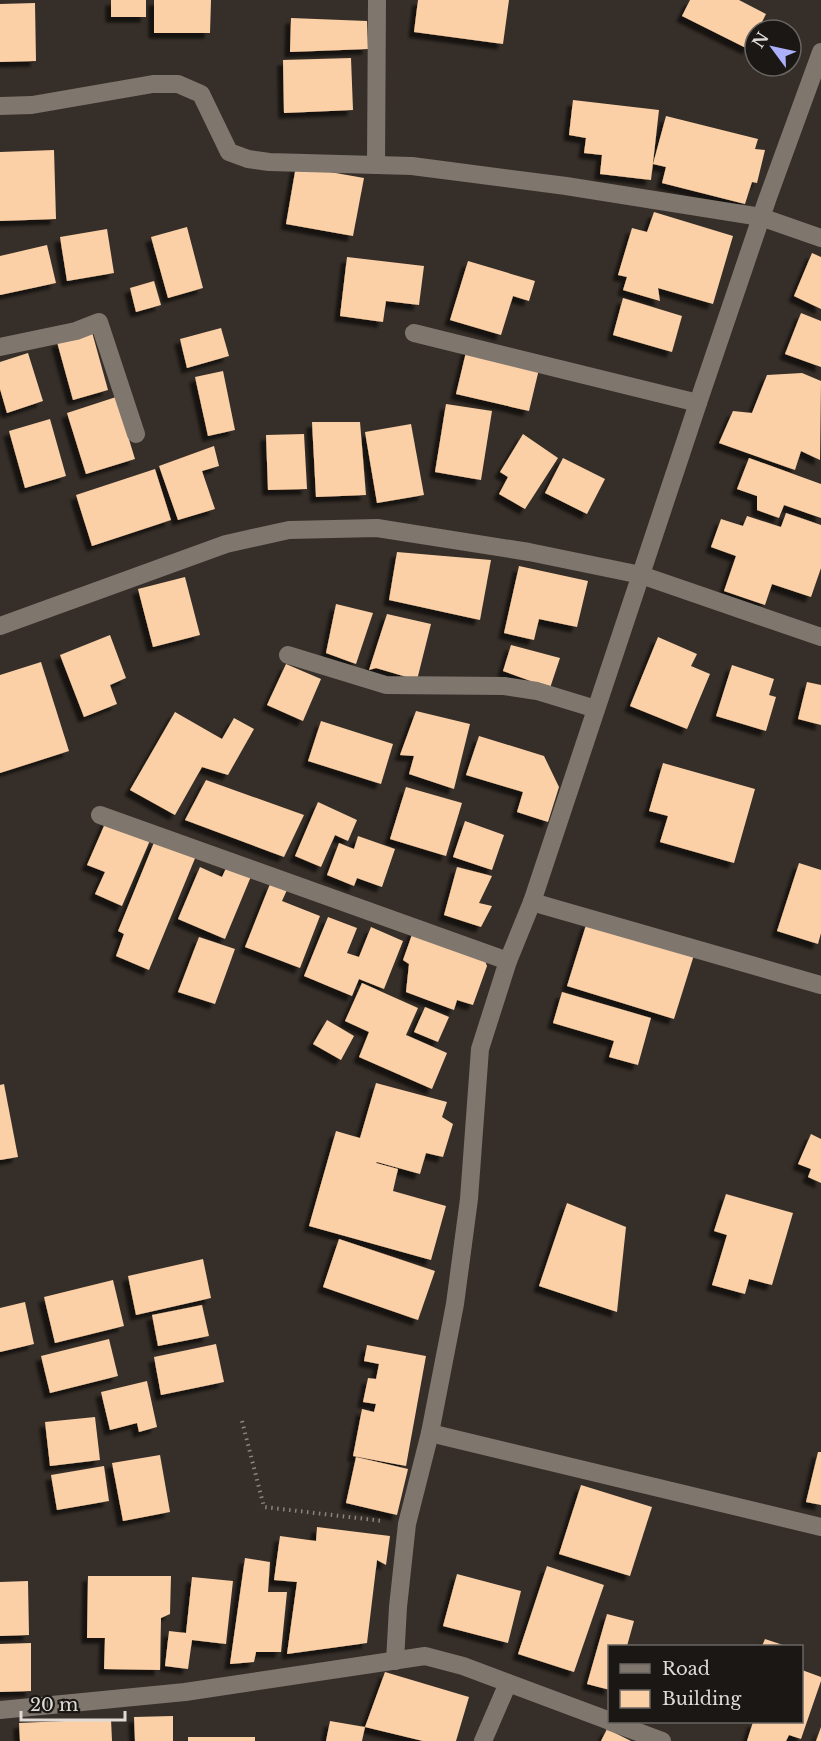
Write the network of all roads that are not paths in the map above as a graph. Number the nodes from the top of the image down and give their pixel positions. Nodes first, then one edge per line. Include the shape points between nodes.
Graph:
1 (377, 0) edge
2 (821, 52) edge
3 (0, 106) edge
4 (376, 165) junction
5 (761, 217) junction
6 (821, 238) edge
7 (414, 333) dead end
8 (0, 346) edge
9 (698, 403) junction
10 (136, 434) dead end
11 (641, 575) junction
12 (0, 626) edge
13 (821, 638) edge
14 (288, 655) dead end
15 (596, 710) junction
16 (100, 815) dead end
17 (532, 902) junction
18 (508, 961) junction
19 (821, 985) edge
20 (430, 1433) junction
21 (821, 1527) edge
22 (395, 1661) junction
23 (508, 1683) junction
24 (0, 1710) edge
25 (608, 1720) edge
26 (615, 1723) edge
27 (483, 1741) edge
28 (662, 1741) edge

1 - 4 street
2 - 5 street
3 - 4 street via 32,105 153,84 178,84 201,94 229,152 269,162
4 - 5 street via 566,186
5 - 6 street
5 - 9 street
7 - 9 street
8 - 10 street via 76,331 99,322
9 - 11 street
11 - 12 street via 529,552 377,528 289,530 226,544
11 - 13 street
11 - 15 street
14 - 15 street via 386,685 504,686 537,691
15 - 17 street
16 - 18 street
17 - 18 street
17 - 19 street
18 - 20 street via 480,1049 469,1199 455,1304
20 - 21 street
20 - 22 street via 407,1524
22 - 23 street via 425,1656
22 - 24 street via 185,1692
23 - 25 street
23 - 27 street
26 - 28 street

